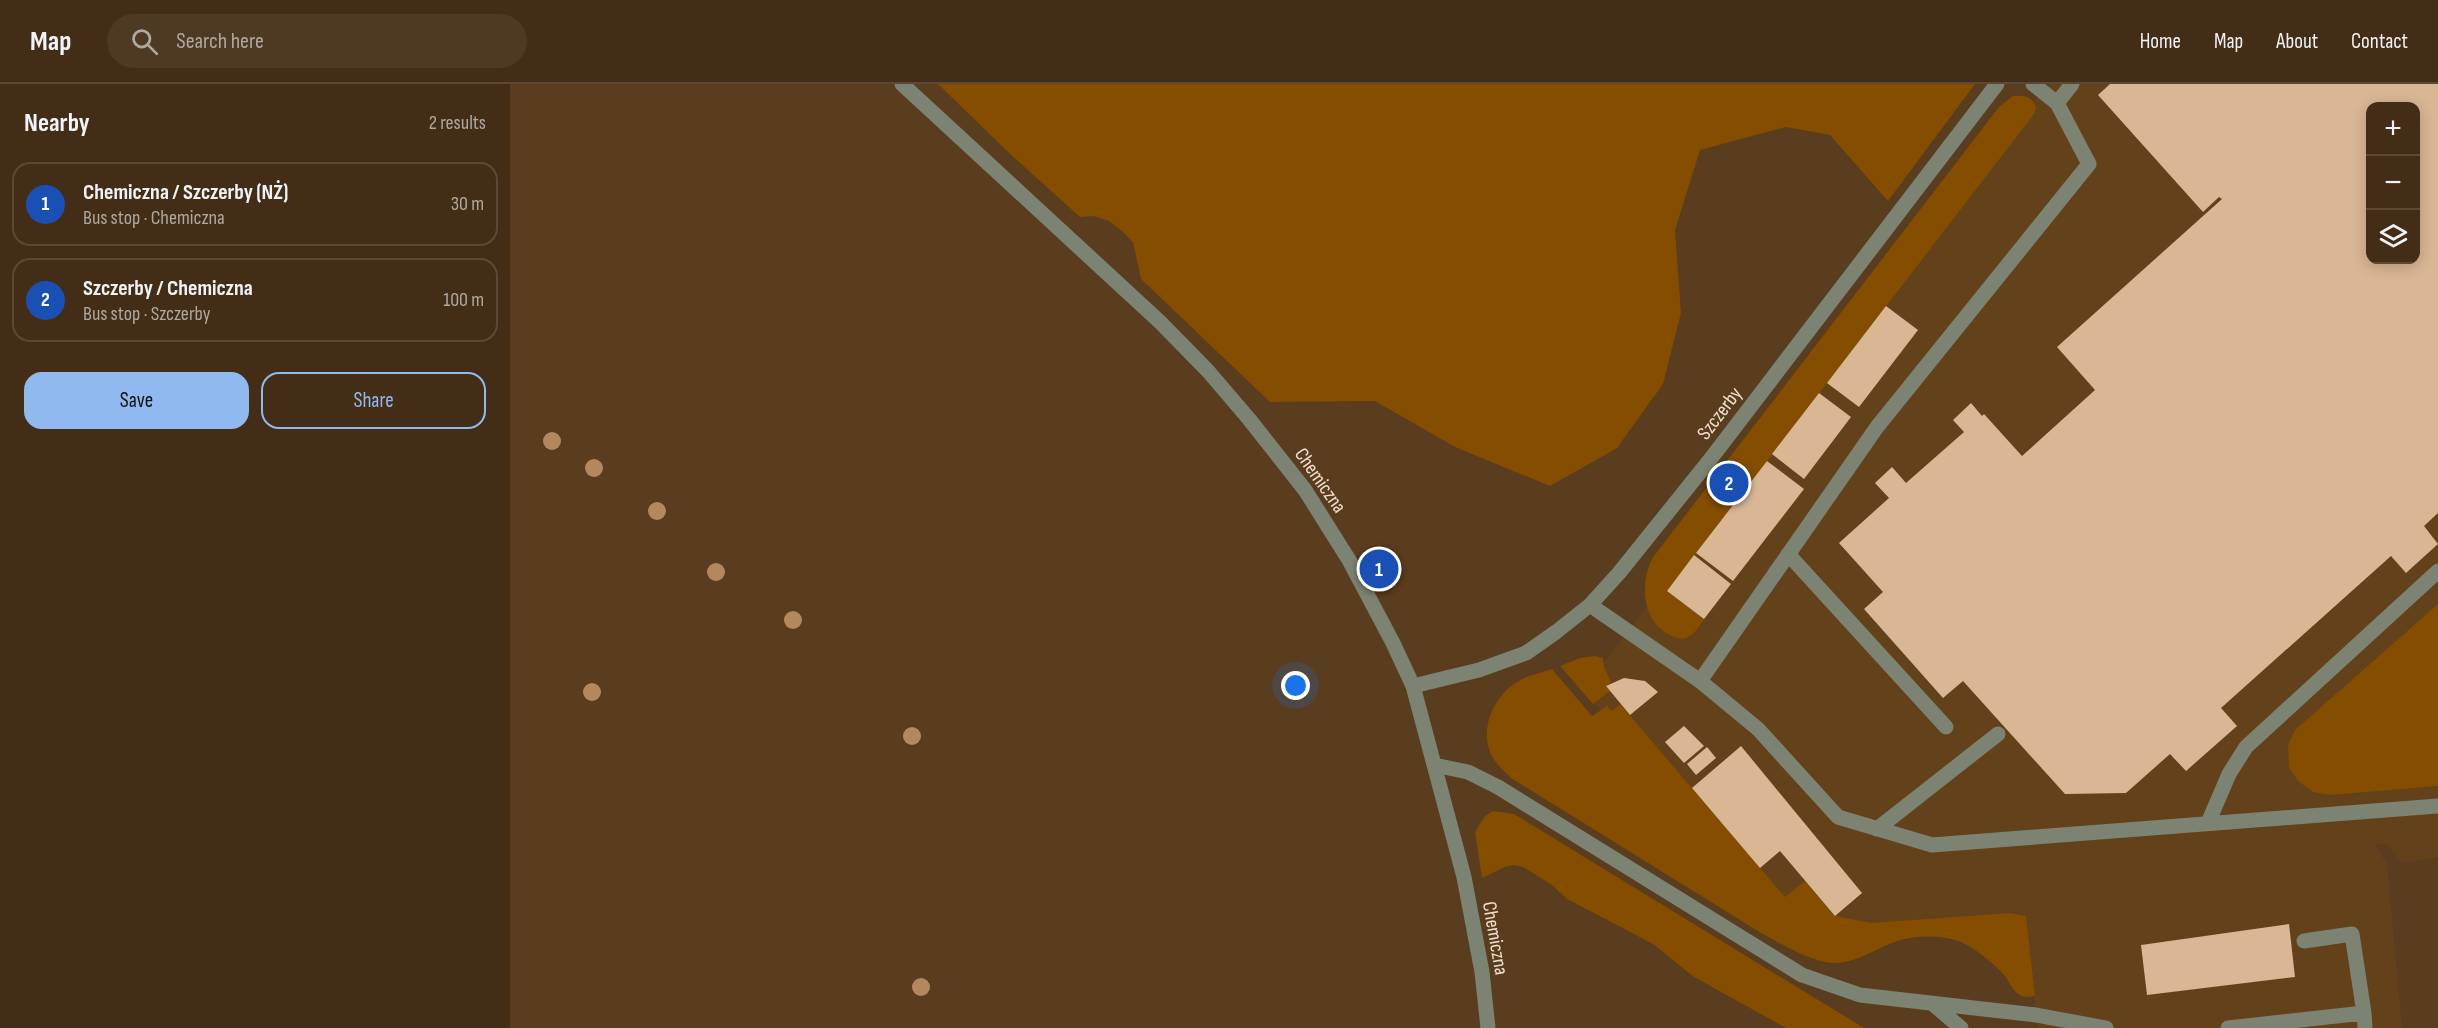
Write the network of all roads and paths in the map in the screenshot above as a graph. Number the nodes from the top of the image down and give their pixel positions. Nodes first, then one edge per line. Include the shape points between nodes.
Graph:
1 (902, 84) edge
2 (1997, 84) edge
3 (2033, 84) edge
4 (2072, 84) edge
5 (2057, 103) junction
6 (1788, 554) junction
7 (2438, 571) edge
8 (1590, 605) junction
9 (1700, 681) junction
10 (1413, 686) junction
11 (1947, 727) dead end
12 (1998, 734) dead end
13 (1434, 765) junction
14 (2438, 806) edge
15 (2208, 824) junction
16 (1876, 829) junction
17 (2304, 940) dead end
18 (1933, 1004) junction
19 (2364, 1020) edge
20 (1488, 1028) edge
21 (1961, 1028) edge
22 (2106, 1028) edge
23 (2228, 1028) edge

1 - 10 street, Chemiczna via 1161,322 1250,419 1305,490 1348,560
2 - 8 street, Szczerby via 1709,461
3 - 5 street
4 - 5 street
5 - 6 street via 2089,164 1877,427
6 - 9 street
6 - 11 street
7 - 15 street via 2246,747 2229,774
8 - 9 street
8 - 10 street, Szczerby via 1526,653 1479,670
9 - 16 street via 1758,729 1838,817
10 - 13 street, Chemiczna
12 - 16 street
13 - 18 street via 1468,772 1498,788 1802,975 1860,995
13 - 20 street, Chemiczna via 1464,877
14 - 15 street
15 - 16 street via 1932,845
17 - 19 street via 2352,934
18 - 21 street
18 - 22 street via 2036,1015
19 - 23 street

